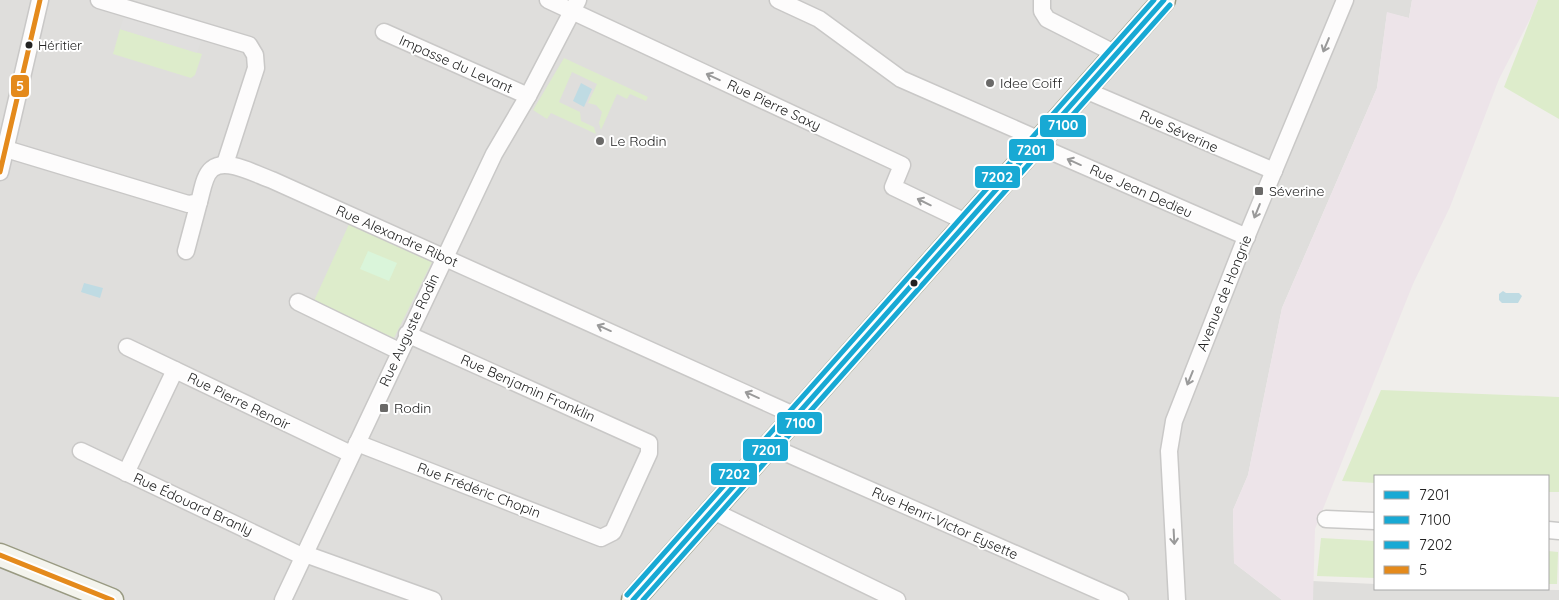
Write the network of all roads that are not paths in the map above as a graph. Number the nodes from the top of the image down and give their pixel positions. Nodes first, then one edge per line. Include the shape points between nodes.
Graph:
1 (40, 0) edge
2 (99, 0) edge
3 (548, 0) edge
4 (778, 0) edge
5 (1042, 0) edge
6 (1164, 0) edge
7 (1345, 0) edge
8 (575, 6) edge
9 (384, 32) dead end
10 (1116, 54) junction
11 (1085, 90) junction
12 (528, 96) junction
13 (1038, 143) junction
14 (6, 149) junction
15 (226, 164) junction
16 (1274, 171) junction
17 (0, 172) edge
18 (199, 202) junction
19 (968, 223) junction
20 (1247, 236) junction
21 (186, 251) dead end
22 (444, 257) junction
23 (298, 302) dead end
24 (407, 334) junction
25 (127, 347) dead end
26 (399, 351) junction
27 (175, 370) junction
28 (796, 416) junction
29 (770, 446) junction
30 (354, 448) junction
31 (81, 451) dead end
32 (126, 473) junction
33 (713, 511) junction
34 (1326, 519) dead end
35 (1374, 521) edge
36 (601, 538) joint
37 (0, 555) edge
38 (304, 555) junction
39 (112, 600) edge
40 (283, 600) edge
41 (432, 600) edge
42 (634, 600) edge
43 (897, 600) edge
44 (1120, 600) edge
45 (1177, 600) edge

1 - 14 street
2 - 15 street via 249,46 256,55 256,68
3 - 8 street, Rue Pierre Saxy
4 - 13 street, Rue Jean Dedieu via 819,19 901,79
5 - 10 street via 1042,11 1047,19
6 - 10 main road
7 -> 16 street, Avenue de Hongrie
8 - 12 street, Rue Auguste Rodin
19 -> 8 street, Rue Pierre Saxy via 893,188 902,165
9 - 12 street, Impasse du Levant
10 - 11 main road
11 - 13 main road
11 - 16 street, Rue Séverine
12 - 22 street, Rue Auguste Rodin via 494,154
13 - 19 main road
20 -> 13 street, Rue Jean Dedieu
14 - 17 street
14 - 18 street via 188,204
15 - 18 street via 212,168
15 - 22 street, Rue Alexandre Ribot via 272,180
16 -> 20 street, Avenue de Hongrie
18 - 21 street
19 - 28 main road
20 -> 45 street, Avenue de Hongrie via 1174,421 1169,451
22 - 24 street, Rue Auguste Rodin
28 -> 22 street, Rue Alexandre Ribot
23 - 26 street
24 - 26 street, Rue Auguste Rodin
24 - 36 street, Rue Benjamin Franklin via 649,443 649,453 612,532
25 - 27 street, Rue Pierre Renoir
26 - 30 street, Rue Auguste Rodin
27 - 30 street, Rue Pierre Renoir
27 - 32 street
28 - 29 main road
29 - 33 main road
29 - 44 street, Rue Henri-Victor Eysette
30 - 36 street, Rue Frédéric Chopin
30 - 38 street, Rue Auguste Rodin
31 - 32 street, Rue Édouard Branly
32 - 38 street, Rue Édouard Branly
33 - 42 main road
33 - 43 street
34 - 35 street
37 - 39 main road
38 - 40 street, Rue Auguste Rodin
38 - 41 street, Rue Édouard Branly

